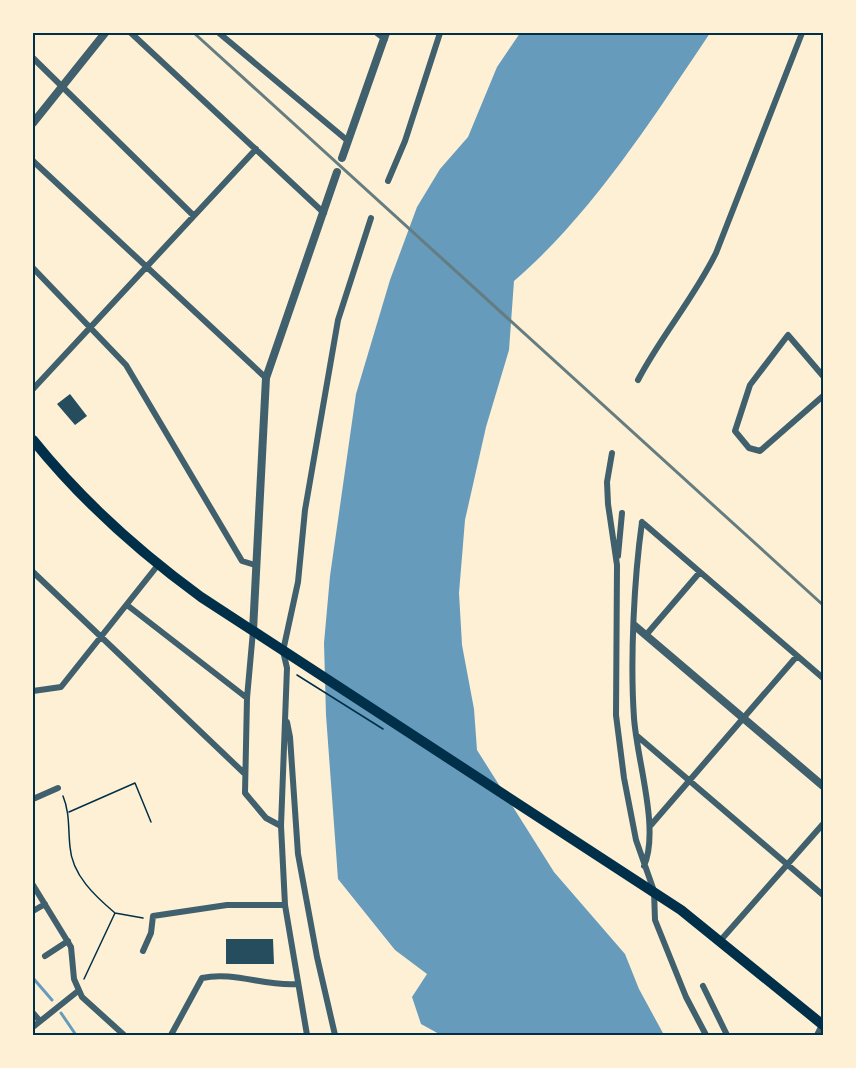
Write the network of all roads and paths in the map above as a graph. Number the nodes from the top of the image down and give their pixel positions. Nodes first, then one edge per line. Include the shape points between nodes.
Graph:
1 (105, 33) edge
2 (131, 33) edge
3 (219, 33) edge
4 (377, 33) edge
5 (440, 33) edge
6 (802, 33) edge
7 (386, 36) edge
8 (33, 58) edge
9 (62, 87) junction
10 (33, 123) edge
11 (348, 141) junction
12 (256, 149) junction
13 (342, 158) dead end
14 (33, 161) edge
15 (337, 172) dead end
16 (388, 181) dead end
17 (324, 213) junction
18 (194, 216) junction
19 (371, 218) dead end
20 (146, 267) junction
21 (33, 268) edge
22 (89, 328) junction
23 (823, 375) edge
24 (266, 378) junction
25 (638, 380) dead end
26 (33, 389) edge
27 (823, 396) edge
28 (33, 440) edge
29 (612, 453) dead end
30 (622, 513) dead end
31 (255, 565) junction
32 (617, 565) junction
33 (158, 566) junction
34 (33, 572) edge
35 (700, 572) junction
36 (127, 605) junction
37 (635, 626) junction
38 (253, 631) junction
39 (646, 635) junction
40 (101, 637) junction
41 (283, 651) junction
42 (797, 656) junction
43 (823, 678) edge
44 (33, 691) edge
45 (247, 698) junction
46 (285, 716) junction
47 (743, 718) junction
48 (636, 735) junction
49 (245, 774) junction
50 (689, 781) junction
51 (823, 786) edge
52 (58, 788) joint
53 (33, 799) edge
54 (68, 813) junction
55 (151, 822) dead end
56 (823, 824) edge
57 (651, 825) junction
58 (280, 826) junction
59 (787, 864) junction
60 (644, 867) junction
61 (33, 885) edge
62 (654, 891) junction
63 (823, 895) edge
64 (45, 904) junction
65 (285, 905) junction
66 (33, 911) edge
67 (115, 913) junction
68 (153, 916) junction
69 (68, 941) junction
70 (720, 941) junction
71 (143, 951) dead end
72 (45, 956) dead end
73 (298, 984) junction
74 (703, 986) dead end
75 (78, 991) junction
76 (33, 1013) edge
77 (40, 1021) junction
78 (823, 1025) edge
79 (33, 1027) edge
80 (124, 1035) edge
81 (171, 1035) edge
82 (307, 1035) edge
83 (335, 1035) edge
84 (706, 1035) edge
85 (728, 1035) edge
86 (817, 1035) edge

1 - 9 street
2 - 12 street
3 - 11 street
4 - 7 street
5 - 16 street via 421,97
6 - 25 street via 716,253 699,287 652,352
7 - 11 street
8 - 9 street
9 - 10 street
9 - 18 street
11 - 13 street
12 - 17 street
12 - 18 street
14 - 20 street
15 - 17 street
17 - 24 street
18 - 20 street
19 - 41 street via 339,320 305,510 298,582
20 - 22 street
20 - 24 street
21 - 22 street
22 - 26 street
22 - 31 street via 126,365 242,561
23 - 27 street via 788,335 750,385 735,431 749,448 760,451
24 - 31 street
28 - 33 highway via 84,498
29 - 32 street via 607,482
30 - 32 street
31 - 38 street
32 - 60 street via 616,715 630,815
33 - 36 street
33 - 38 highway
34 - 40 street
35 - 37 street via 642,522
35 - 39 street
35 - 42 street
36 - 40 street
36 - 45 street
37 - 39 street
37 - 48 street
38 - 41 highway
38 - 45 street
39 - 47 street
40 - 44 street via 61,687
40 - 49 street
41 - 46 street via 287,668
41 - 62 highway
42 - 43 street
42 - 47 street
45 - 49 street
46 - 58 street
46 - 83 street via 291,737 298,854
47 - 50 street
47 - 51 street
48 - 50 street
48 - 57 street
49 - 58 street via 245,793 266,818
50 - 57 street
50 - 59 street
52 - 53 street
52 - 54 path
54 - 55 path via 135,783
54 - 67 path via 72,858 94,896
56 - 59 street
57 - 60 street
58 - 65 street
59 - 63 street
59 - 70 street
60 - 62 street
61 - 64 street
62 - 70 highway
62 - 84 street via 655,920 665,950
64 - 66 street
64 - 69 street
65 - 68 street via 227,905
65 - 73 street
67 - 68 path
67 - 75 path
68 - 71 street
69 - 72 street
69 - 75 street
70 - 78 highway
73 - 81 street via 278,986 248,979 202,978
73 - 82 street
74 - 85 street
75 - 77 street
75 - 80 street via 88,1005
76 - 77 street
77 - 79 street
78 - 86 street

